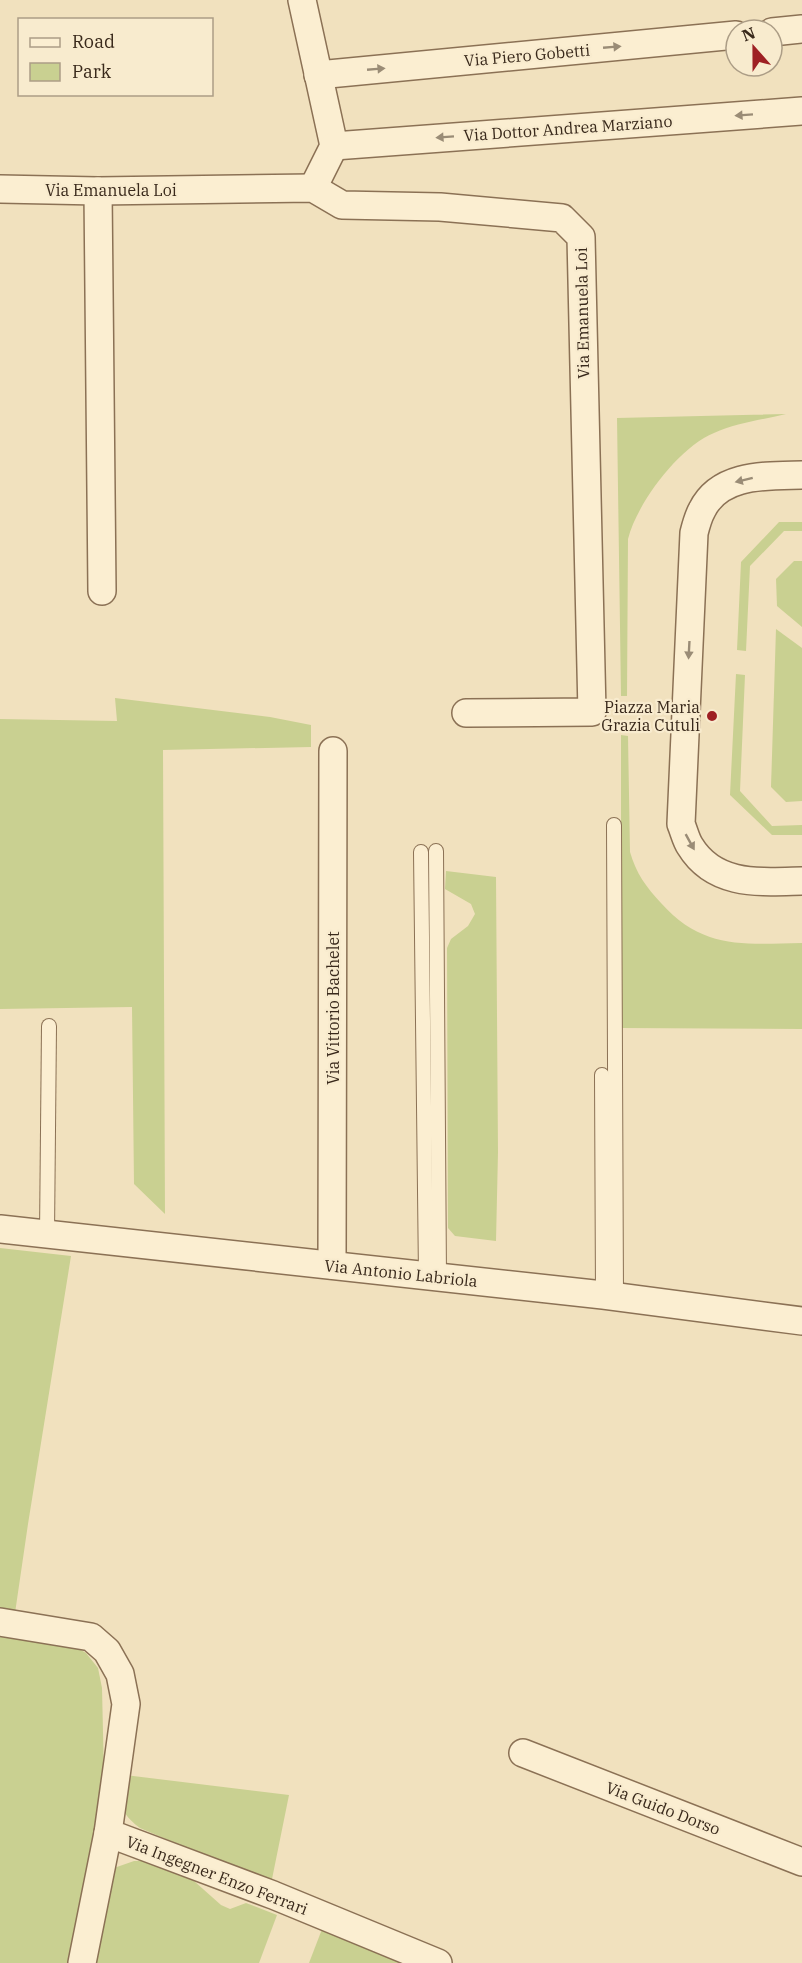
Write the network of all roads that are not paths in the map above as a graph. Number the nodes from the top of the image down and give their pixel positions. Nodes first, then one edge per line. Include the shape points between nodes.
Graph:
1 (302, 0) edge
2 (802, 29) edge
3 (784, 31) edge
4 (724, 36) edge
5 (318, 75) junction
6 (802, 111) edge
7 (334, 146) junction
8 (313, 188) junction
9 (0, 189) edge
10 (98, 190) junction
11 (802, 475) edge
12 (102, 591) dead end
13 (466, 713) dead end
14 (333, 751) dead end
15 (614, 825) dead end
16 (436, 851) dead end
17 (421, 852) dead end
18 (802, 881) edge
19 (49, 1026) dead end
20 (602, 1075) dead end
21 (0, 1229) edge
22 (48, 1234) junction
23 (332, 1265) junction
24 (432, 1276) junction
25 (610, 1296) junction
26 (802, 1321) edge
27 (0, 1622) edge
28 (523, 1753) dead end
29 (108, 1833) junction
30 (802, 1862) edge
31 (82, 1963) edge
32 (438, 1963) edge

1 - 5 street
2 - 3 street
5 -> 4 street, Via Piero Gobetti
5 - 7 street
6 -> 7 street, Via Dottor Andrea Marziano
7 - 8 street
8 - 10 street, Via Emanuela Loi
8 - 13 street, Via Emanuela Loi via 342,205 440,207 562,218 581,237 592,712
9 - 10 street, Via Emanuela Loi
10 - 12 street
11 -> 18 street via 740,479 718,490 702,509 696,525 681,824 690,846 706,864 727,877 750,882
14 - 23 street, Via Vittorio Bachelet
15 - 25 lane
16 - 24 lane
17 - 24 lane
19 - 22 lane
20 - 25 lane
21 - 22 street, Via Antonio Labriola
22 - 23 street, Via Antonio Labriola
23 - 24 street, Via Antonio Labriola
24 - 25 street, Via Antonio Labriola
25 - 26 street, Via Antonio Labriola
27 - 29 street, Via Ingegner Enzo Ferrari via 91,1637 107,1651 120,1674 126,1704
28 - 30 street, Via Guido Dorso
29 - 31 street
29 - 32 street, Via Ingegner Enzo Ferrari

